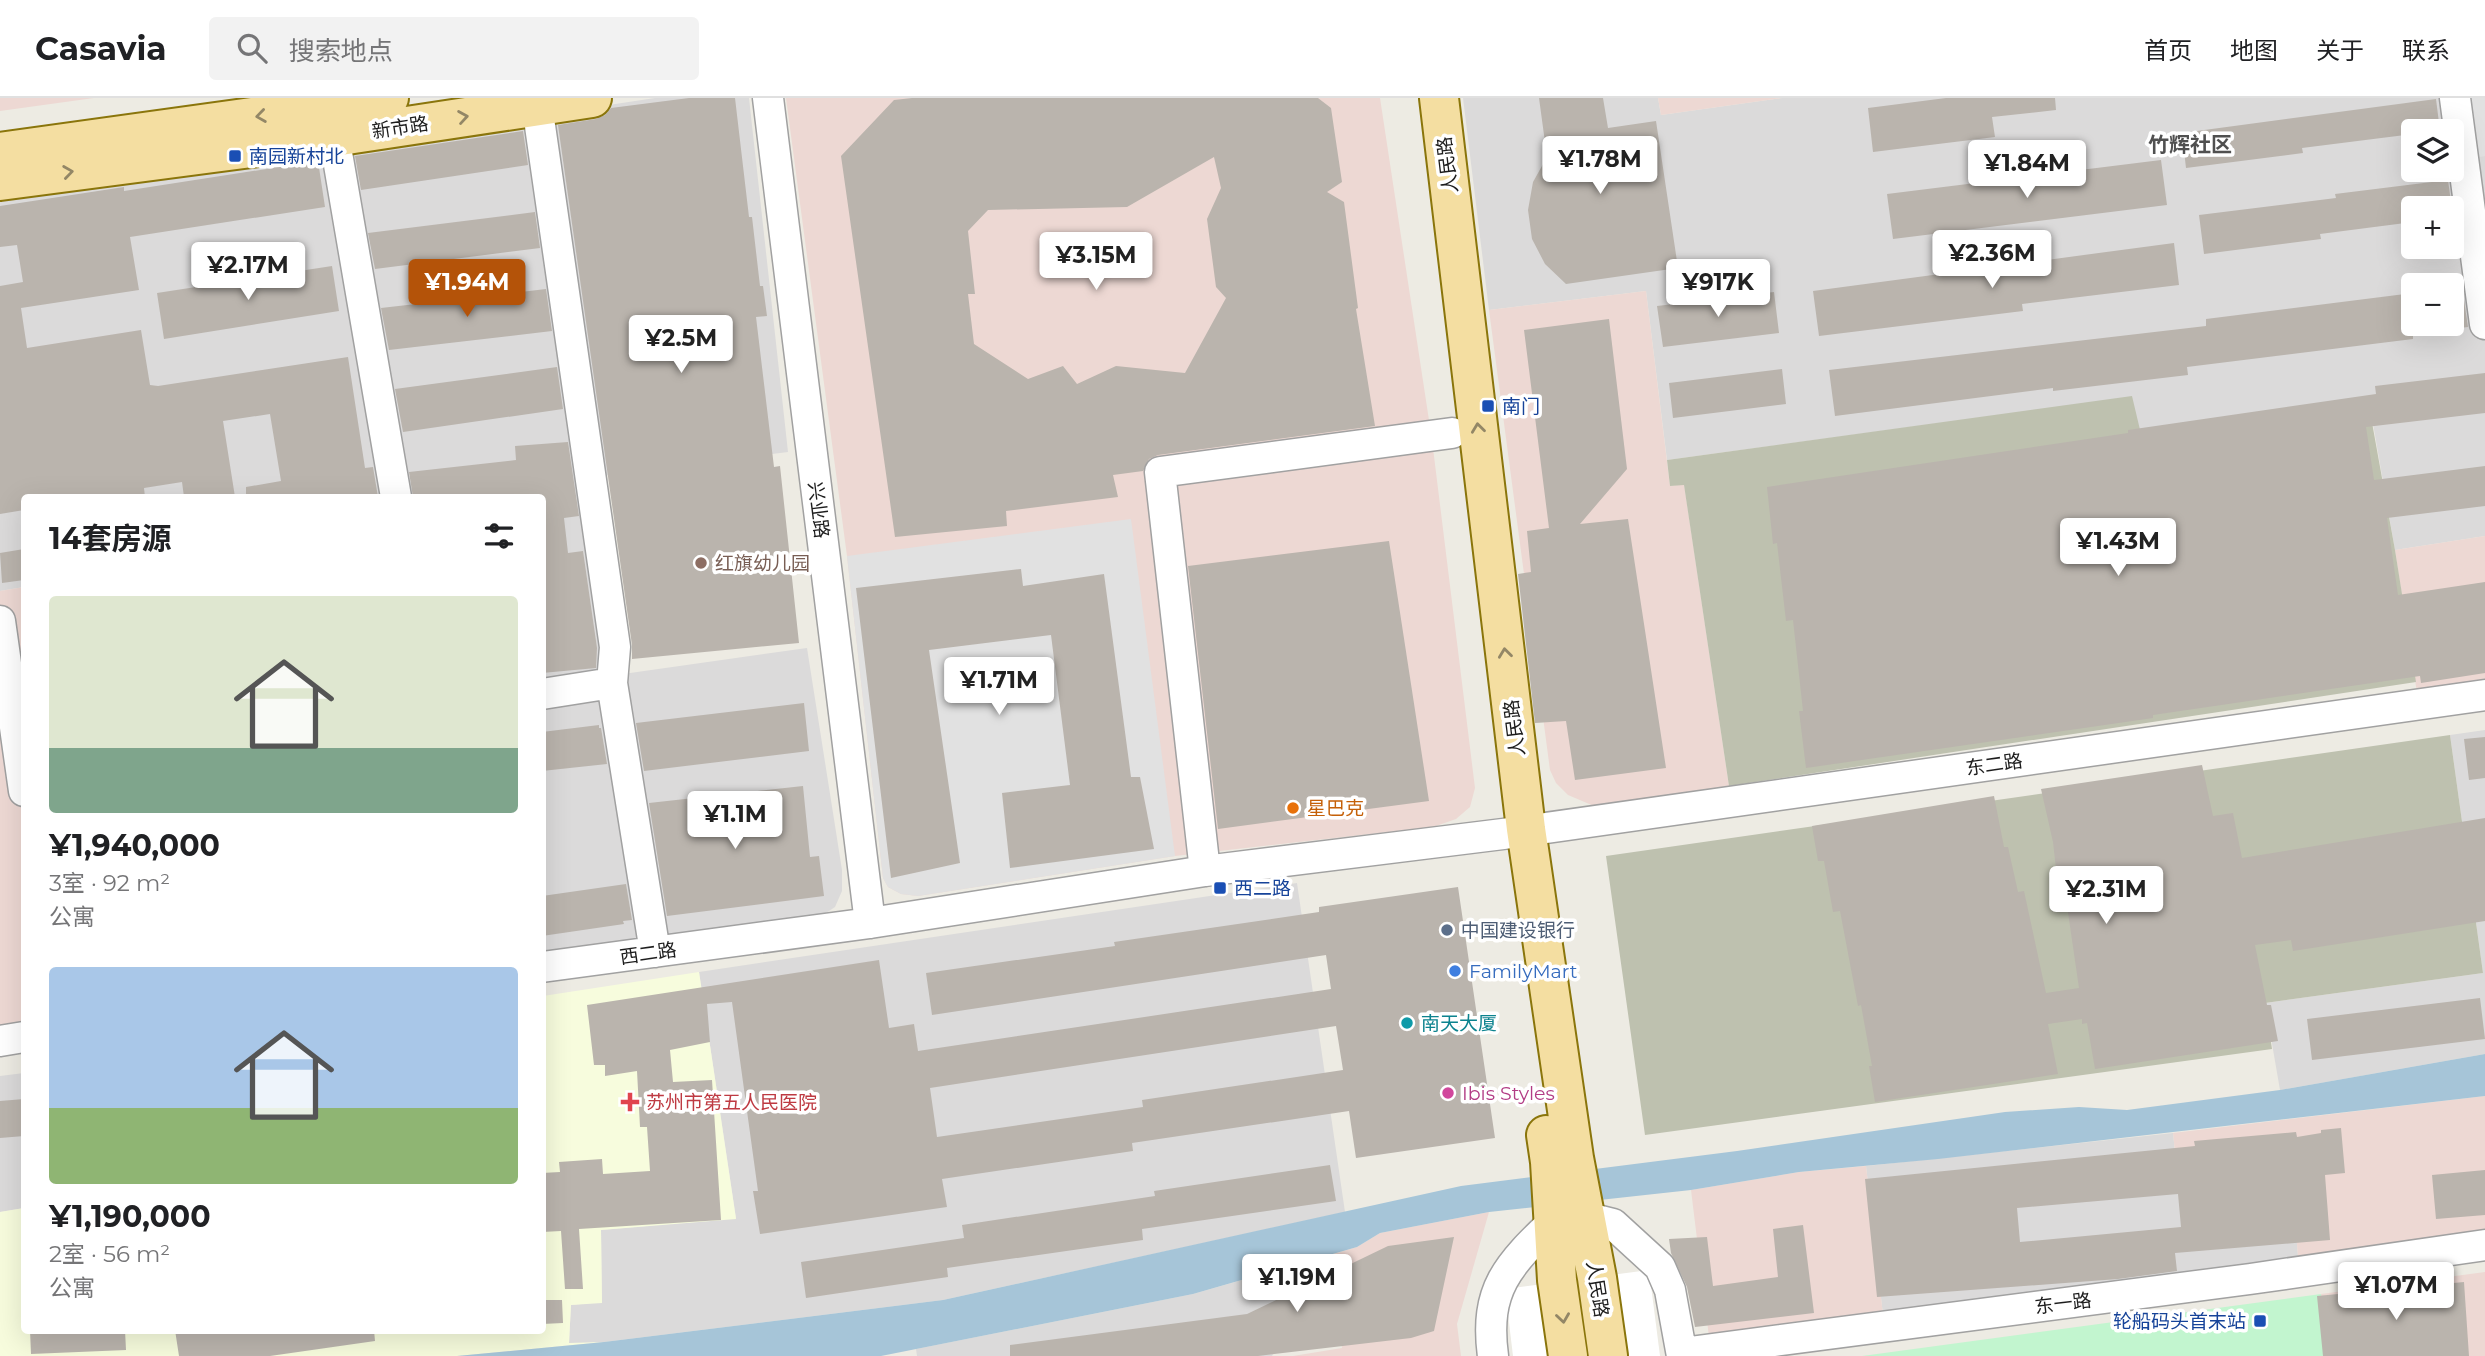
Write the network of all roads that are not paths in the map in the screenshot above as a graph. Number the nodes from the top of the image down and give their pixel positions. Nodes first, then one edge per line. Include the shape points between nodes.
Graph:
1 (592, 98) edge
2 (768, 98) edge
3 (1414, 98) edge
4 (1439, 98) edge
5 (2455, 98) edge
6 (379, 99) edge
7 (536, 102) edge
8 (331, 122) junction
9 (0, 152) edge
10 (0, 181) edge
11 (2485, 324) edge
12 (1452, 433) junction
13 (395, 494) edge
14 (0, 621) edge
15 (612, 683) junction
16 (546, 693) edge
17 (2485, 695) edge
18 (21, 770) edge
19 (1515, 832) junction
20 (1205, 871) junction
21 (870, 923) junction
22 (655, 952) junction
23 (546, 966) edge
24 (21, 1038) edge
25 (0, 1041) edge
26 (1570, 1219) junction
27 (2485, 1245) edge
28 (1682, 1355) edge
29 (1493, 1356) edge
30 (1568, 1356) edge
31 (1608, 1356) edge

1 - 7 main road, 新市路
2 - 21 street, 兴业路
3 - 12 main road, 人民路
19 -> 4 main road, 人民路
5 - 11 street
6 - 8 main road, 新市路
8 -> 7 main road, 新市路
7 - 15 street via 615,647
8 -> 9 main road, 新市路
10 -> 8 main road, 新市路
8 - 13 street
12 - 19 main road, 人民路
12 - 20 street via 1160,472
14 - 18 street
15 - 16 street
15 - 22 street
17 - 19 street, 东二路
19 - 20 street, 西二路
19 - 26 main road, 人民路
20 - 21 street, 西二路
21 - 22 street, 西二路
22 - 23 street, 西二路
24 - 25 street
26 - 28 street via 1613,1224 1660,1266 1670,1290
26 - 29 street via 1526,1248 1504,1276 1489,1330
26 -> 30 main road, 人民路 via 1557,1280
26 - 31 main road, 人民路 via 1597,1278
27 - 28 street, 东一路

